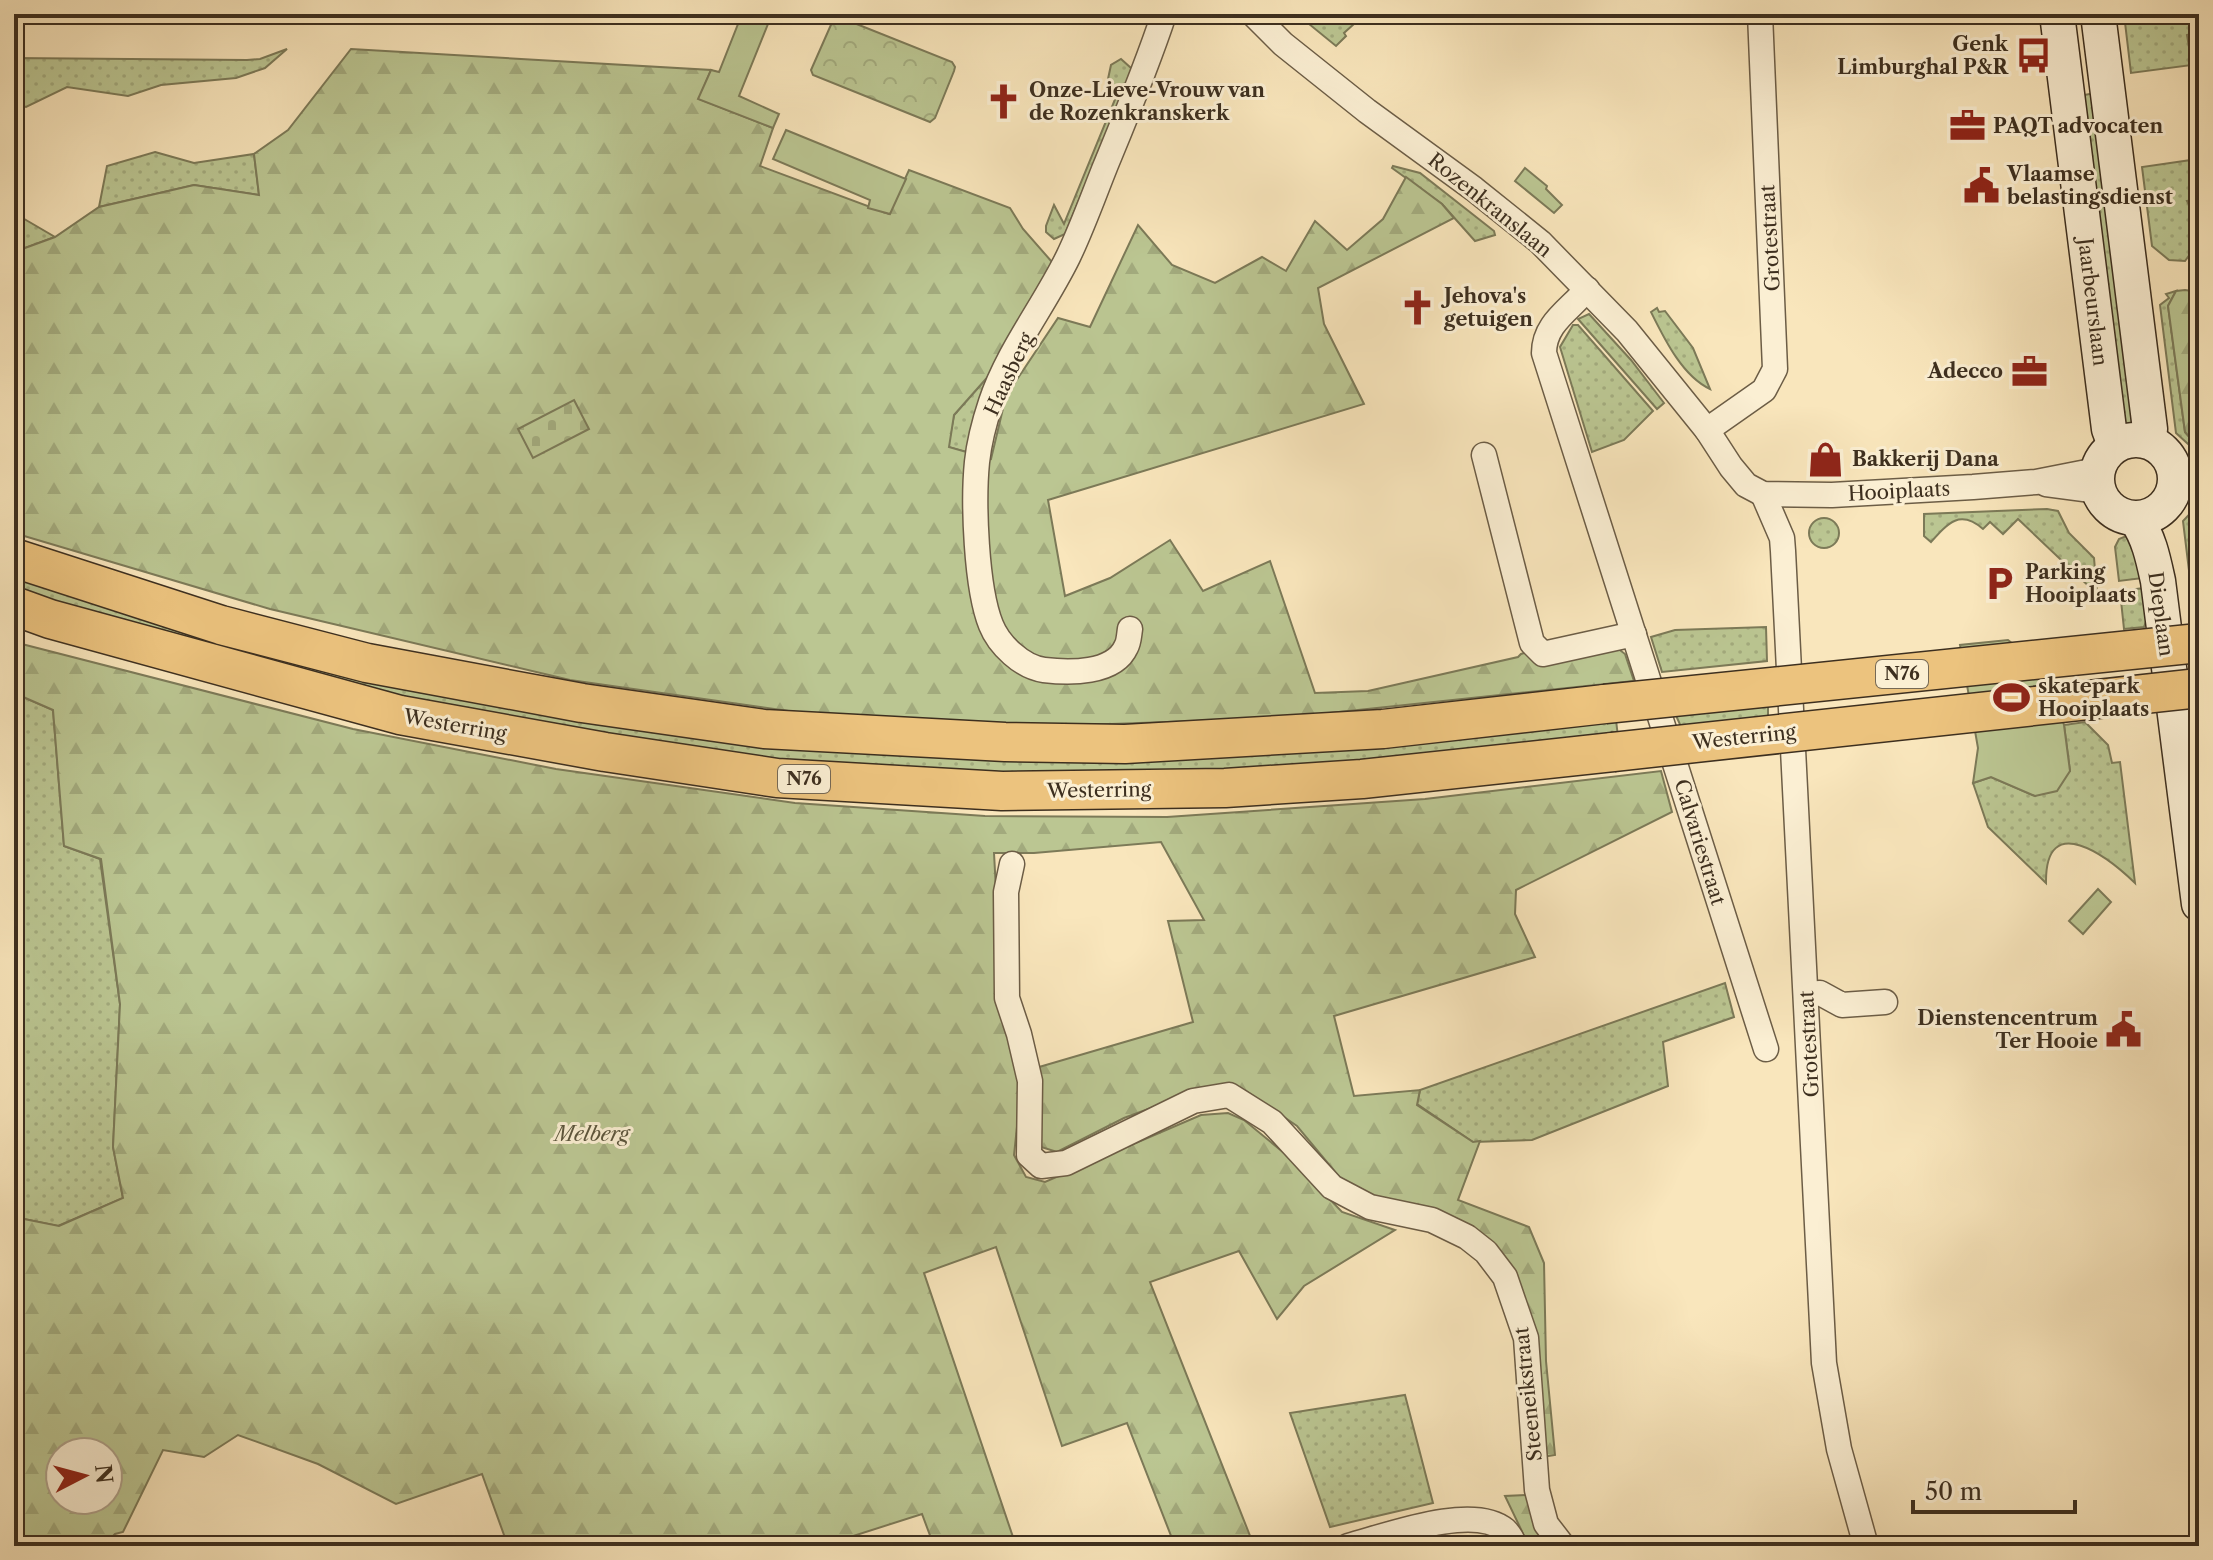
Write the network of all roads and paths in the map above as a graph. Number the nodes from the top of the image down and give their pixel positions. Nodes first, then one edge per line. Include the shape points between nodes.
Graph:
1 (1164, 14) edge
2 (1253, 14) edge
3 (1760, 14) edge
4 (2057, 14) edge
5 (2098, 14) edge
6 (1587, 289) junction
7 (1707, 430) junction
8 (1484, 455) dead end
9 (2114, 462) junction
10 (1763, 494) junction
11 (1796, 495) junction
12 (2150, 512) junction
13 (1782, 538) junction
14 (14, 558) edge
15 (14, 606) edge
16 (1130, 629) dead end
17 (1634, 634) junction
18 (2199, 643) edge
19 (2199, 688) edge
20 (2199, 749) edge
21 (1012, 864) dead end
22 (2199, 904) edge
23 (1807, 994) junction
24 (1885, 1002) dead end
25 (1766, 1049) dead end
26 (1348, 1546) edge
27 (1515, 1546) edge
28 (1563, 1546) edge
29 (1866, 1546) edge

1 - 16 street, Haasberg via 1069,255 992,401 977,461 981,589 991,626 1008,652 1035,669 1067,673 1117,660
2 - 6 street, Rozenkranslaan via 1367,111 1525,228
3 - 7 street, Grotestraat via 1775,369 1764,390
4 - 9 main road, Jaarbeurslaan
5 - 9 main road, Jaarbeurslaan via 2150,429
6 - 7 street, Rozenkranslaan
6 - 17 street, Calvariestraat via 1553,324 1544,339 1544,353
7 - 10 street, Rozenkranslaan via 1746,485
8 - 17 street via 1532,643 1543,654
9 - 11 street, Hooiplaats via 2036,482
9 - 12 main road via 2113,511
9 - 12 main road, Dieplaan via 2158,446 2172,464 2175,486
10 - 11 street, Hooiplaats
10 - 13 street, Grotestraat
11 - 13 street, Grotestraat
12 - 20 main road, Dieplaan
12 - 22 main road, Dieplaan
13 - 23 street, Grotestraat
14 - 18 highway, N76, bridge via 221,625 367,663 582,703 764,729 990,741 1125,744 1383,729
15 - 19 highway, Westerring / N76, bridge via 400,715 777,778 1002,791 1225,788 1362,779
17 - 25 street, Calvariestraat
21 - 28 street, Steeneikstraat via 1006,892 1007,998 1030,1081 1029,1155 1041,1166 1066,1163 1193,1101 1229,1095 1272,1122 1332,1187 1370,1207 1432,1220 1467,1237 1505,1277 1516,1302 1526,1338 1537,1490 1546,1524
23 - 24 street via 1820,993 1842,1005
23 - 29 street, Grotestraat via 1824,1363 1839,1449
26 - 27 street via 1459,1518 1484,1520 1506,1531

